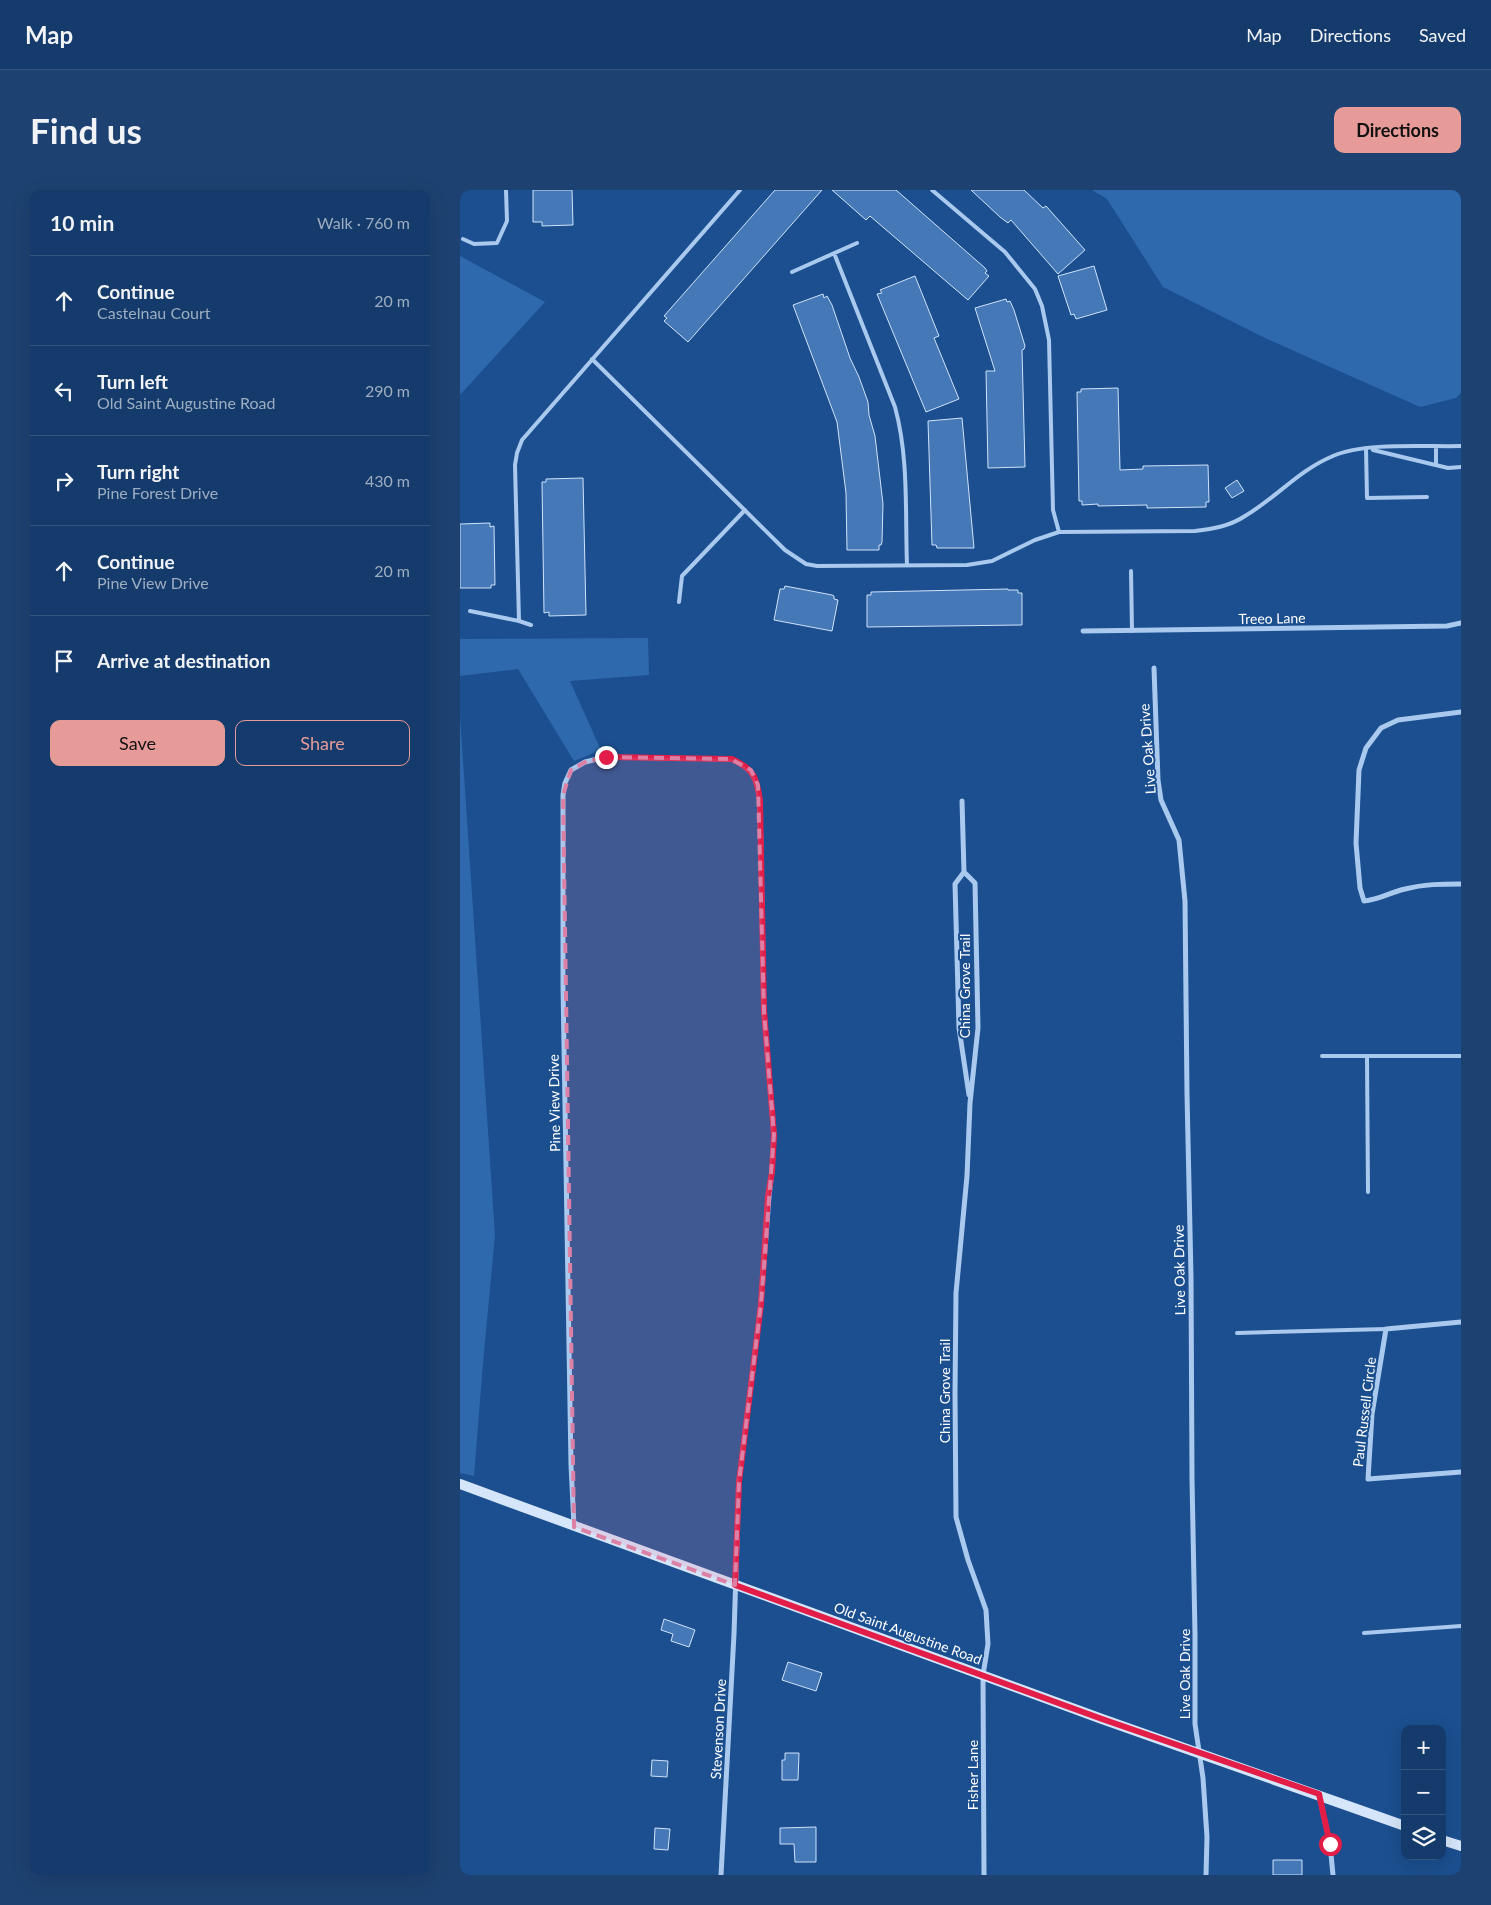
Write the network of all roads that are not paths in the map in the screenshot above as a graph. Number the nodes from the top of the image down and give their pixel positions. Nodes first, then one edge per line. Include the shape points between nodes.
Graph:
1 (506, 190) edge
2 (740, 190) edge
3 (932, 190) edge
4 (463, 239) dead end
5 (857, 243) dead end
6 (834, 253) junction
7 (792, 272) dead end
8 (592, 359) junction
9 (1461, 446) edge
10 (1436, 447) junction
11 (1366, 448) junction
12 (1436, 465) junction
13 (1461, 467) edge
14 (1427, 497) dead end
15 (745, 510) junction
16 (1059, 532) junction
17 (907, 565) junction
18 (1131, 572) dead end
19 (679, 602) dead end
20 (470, 611) dead end
21 (519, 621) junction
22 (1461, 623) edge
23 (531, 625) dead end
24 (1082, 631) dead end
25 (1132, 631) junction
26 (1154, 668) dead end
27 (1461, 712) edge
28 (962, 801) dead end
29 (964, 872) junction
30 (1461, 884) edge
31 (1322, 1056) dead end
32 (1367, 1056) junction
33 (1461, 1056) edge
34 (970, 1103) junction
35 (1368, 1192) dead end
36 (1461, 1322) edge
37 (1386, 1329) junction
38 (1237, 1333) dead end
39 (1461, 1472) edge
40 (460, 1484) edge
41 (574, 1527) junction
42 (735, 1585) junction
43 (1461, 1626) edge
44 (1364, 1633) dead end
45 (983, 1675) junction
46 (1199, 1752) junction
47 (1319, 1794) junction
48 (1401, 1825) edge
49 (1446, 1841) edge
50 (1461, 1846) edge
51 (722, 1875) edge
52 (984, 1875) edge
53 (1206, 1875) edge
54 (1333, 1875) edge

1 - 4 lane via 507,221 497,244 474,244
2 - 8 lane
3 - 16 lane via 1006,252 1034,289 1042,306 1049,340 1053,510
5 - 6 lane
6 - 7 lane
6 - 17 lane via 899,424 904,458
8 - 15 lane
8 - 21 lane via 522,440 517,453
9 - 10 lane
10 - 11 lane
10 - 12 lane
11 - 12 lane
11 - 14 lane via 1367,498
11 - 16 lane via 1334,455 1308,468 1246,516 1215,529
12 - 13 lane
15 - 17 lane via 785,550 806,564
15 - 19 lane via 682,576
16 - 17 lane via 992,561
18 - 25 lane
20 - 21 lane
21 - 23 lane
22 - 25 street, Treeo Lane via 1447,626
24 - 25 street, Treeo Lane
26 - 46 street, Live Oak Drive via 1158,780 1162,800 1179,840 1185,900 1195,1724
27 - 30 street via 1398,720 1380,728 1366,748 1359,770 1356,842 1364,901 1377,900 1406,888
28 - 29 street, China Grove Trail
29 - 34 street, China Grove Trail via 955,884 955,894 959,1028
29 - 34 street, China Grove Trail via 975,883 978,1028
31 - 32 lane
32 - 33 lane
32 - 35 lane
34 - 45 street, China Grove Trail via 956,1293 956,1517 986,1610 988,1644
36 - 37 street
37 - 38 lane
37 - 39 street, Paul Russell Circle via 1372,1414 1368,1479
40 - 41 street, Old Saint Augustine Road
41 - 42 street, Old Saint Augustine Road
41 - 42 street, Pine View Drive via 562,795 571,770 585,762 606,757 732,759 751,770 758,785 760,801 764,1011 774,1135 761,1304 739,1482
42 - 45 street, Old Saint Augustine Road
42 - 51 street, Stevenson Drive
43 - 44 lane
45 - 46 street, Old Saint Augustine Road
45 - 52 street, Fisher Lane
46 - 47 street, Old Saint Augustine Road
46 - 53 street, Live Oak Drive via 1207,1837
47 - 48 street, Old Saint Augustine Road
47 - 54 street
49 - 50 street

